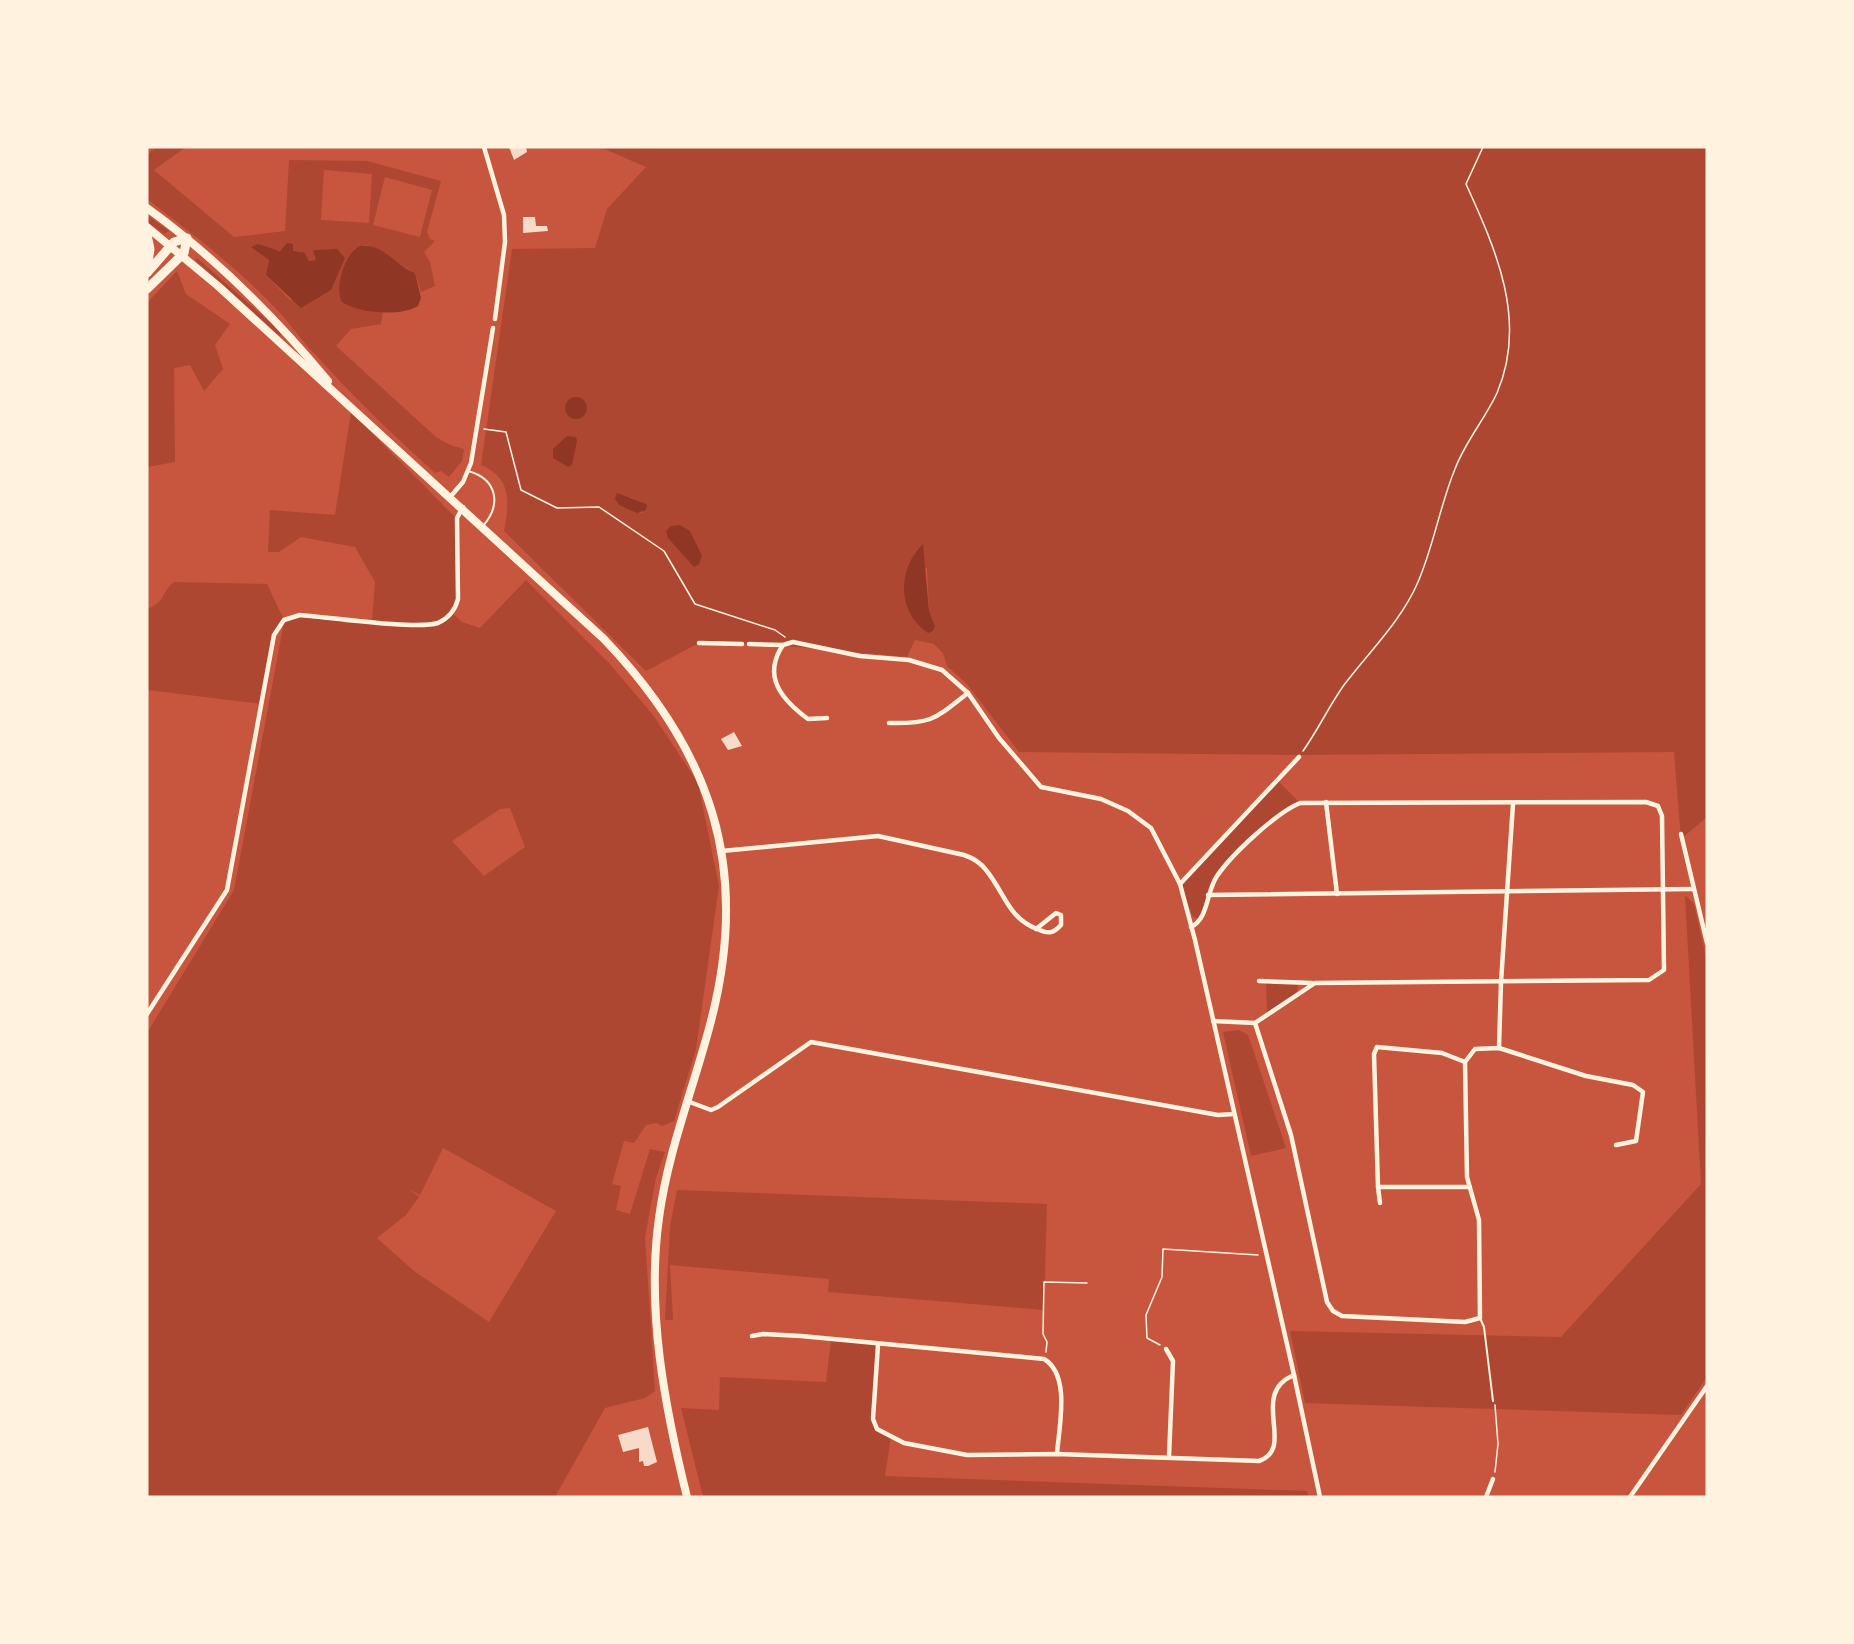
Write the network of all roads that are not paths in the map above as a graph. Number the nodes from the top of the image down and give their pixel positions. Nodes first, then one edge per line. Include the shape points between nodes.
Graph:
1 (484, 147) edge
2 (147, 208) edge
3 (147, 227) edge
4 (147, 235) edge
5 (187, 238) junction
6 (171, 246) junction
7 (182, 255) junction
8 (147, 271) edge
9 (147, 288) edge
10 (495, 319) joint
11 (493, 328) joint
12 (344, 401) junction
13 (468, 471) junction
14 (451, 496) junction
15 (463, 507) junction
16 (483, 526) junction
17 (699, 643) dead end
18 (742, 644) dead end
19 (748, 644) dead end
20 (783, 645) junction
21 (968, 693) junction
22 (827, 718) dead end
23 (889, 723) dead end
24 (1299, 757) road end
25 (1326, 802) junction
26 (1513, 804) junction
27 (1681, 834) dead end
28 (722, 851) junction
29 (1180, 884) junction
30 (1693, 889) junction
31 (1664, 890) junction
32 (1507, 892) junction
33 (1337, 894) junction
34 (1208, 895) junction
35 (1191, 927) junction
36 (1036, 929) junction
37 (1707, 943) edge
38 (1259, 981) dead end
39 (1501, 982) junction
40 (1315, 983) junction
41 (147, 1014) edge
42 (1213, 1021) junction
43 (1255, 1023) junction
44 (1499, 1048) junction
45 (1465, 1062) junction
46 (687, 1101) junction
47 (1234, 1114) junction
48 (1616, 1145) dead end
49 (1378, 1187) junction
50 (1469, 1187) junction
51 (1380, 1203) dead end
52 (1480, 1318) junction
53 (752, 1336) dead end
54 (878, 1345) junction
55 (1166, 1349) road end
56 (1294, 1375) junction
57 (1707, 1386) edge
58 (1493, 1401) road end
59 (1057, 1454) junction
60 (1169, 1457) junction
61 (1492, 1479) road end
62 (687, 1497) edge
63 (1320, 1497) edge
64 (1486, 1497) edge
65 (1630, 1497) edge

1 - 10 street via 504,215 505,242
2 - 5 main road
3 - 6 main road
4 - 8 highway
5 - 6 highway via 178,239
5 - 7 highway
5 - 12 main road via 266,313
6 - 7 main road
6 - 8 highway
7 - 9 highway
7 - 12 main road
10 - 11 lane
11 - 13 street
12 - 14 main road
13 - 14 street
13 - 16 lane via 486,478 493,488 492,514
14 - 15 main road
15 - 16 main road
15 - 41 street via 457,518 458,599 446,619 422,625 300,615 284,620 273,635 227,890
16 - 28 main road via 604,639 662,707 701,779
17 - 18 street
19 - 20 street
20 - 21 street via 793,642 931,665
20 - 22 street via 772,668 774,681 808,718
21 - 23 street via 935,719 920,724
21 - 29 street via 999,738 1041,787 1101,799 1128,811 1151,828
24 - 29 street
25 - 26 street
25 - 33 street
25 - 34 street via 1300,803 1287,810 1229,861
26 - 31 street via 1646,802 1658,806 1662,816
26 - 32 street
27 - 30 street
28 - 36 street via 878,836 964,855 975,858 987,870 1019,921
28 - 46 main road via 726,895 719,982
29 - 35 street
30 - 31 street
30 - 37 street
31 - 32 street
31 - 39 street via 1664,970 1649,980
32 - 33 street
32 - 39 street
33 - 34 street
34 - 35 street via 1202,919
35 - 42 street
36 - 36 street via 1055,932 1061,925 1061,915 1056,913
38 - 40 street
39 - 40 street
39 - 44 street
40 - 43 street
42 - 43 street
42 - 47 street
43 - 52 street via 1294,1146 1330,1307 1348,1318 1465,1322
44 - 45 street via 1475,1049
44 - 48 street via 1586,1076 1633,1085 1643,1092 1636,1141
45 - 49 street via 1442,1053 1377,1047 1374,1054
45 - 50 street
46 - 47 street via 711,1110 718,1107 811,1042 1218,1115
46 - 62 main road via 662,1199 654,1280 673,1442
47 - 56 street
49 - 50 street
49 - 51 street
50 - 52 street via 1479,1220
52 - 58 lane
53 - 54 street via 801,1336
54 - 59 street via 1044,1359 1058,1372 1061,1384
54 - 59 street via 873,1401 875,1426 880,1432 921,1448 956,1454
55 - 60 street via 1173,1361
56 - 60 street via 1281,1381 1274,1391 1274,1445 1265,1459
56 - 63 street
57 - 65 street
59 - 60 street
61 - 64 street

